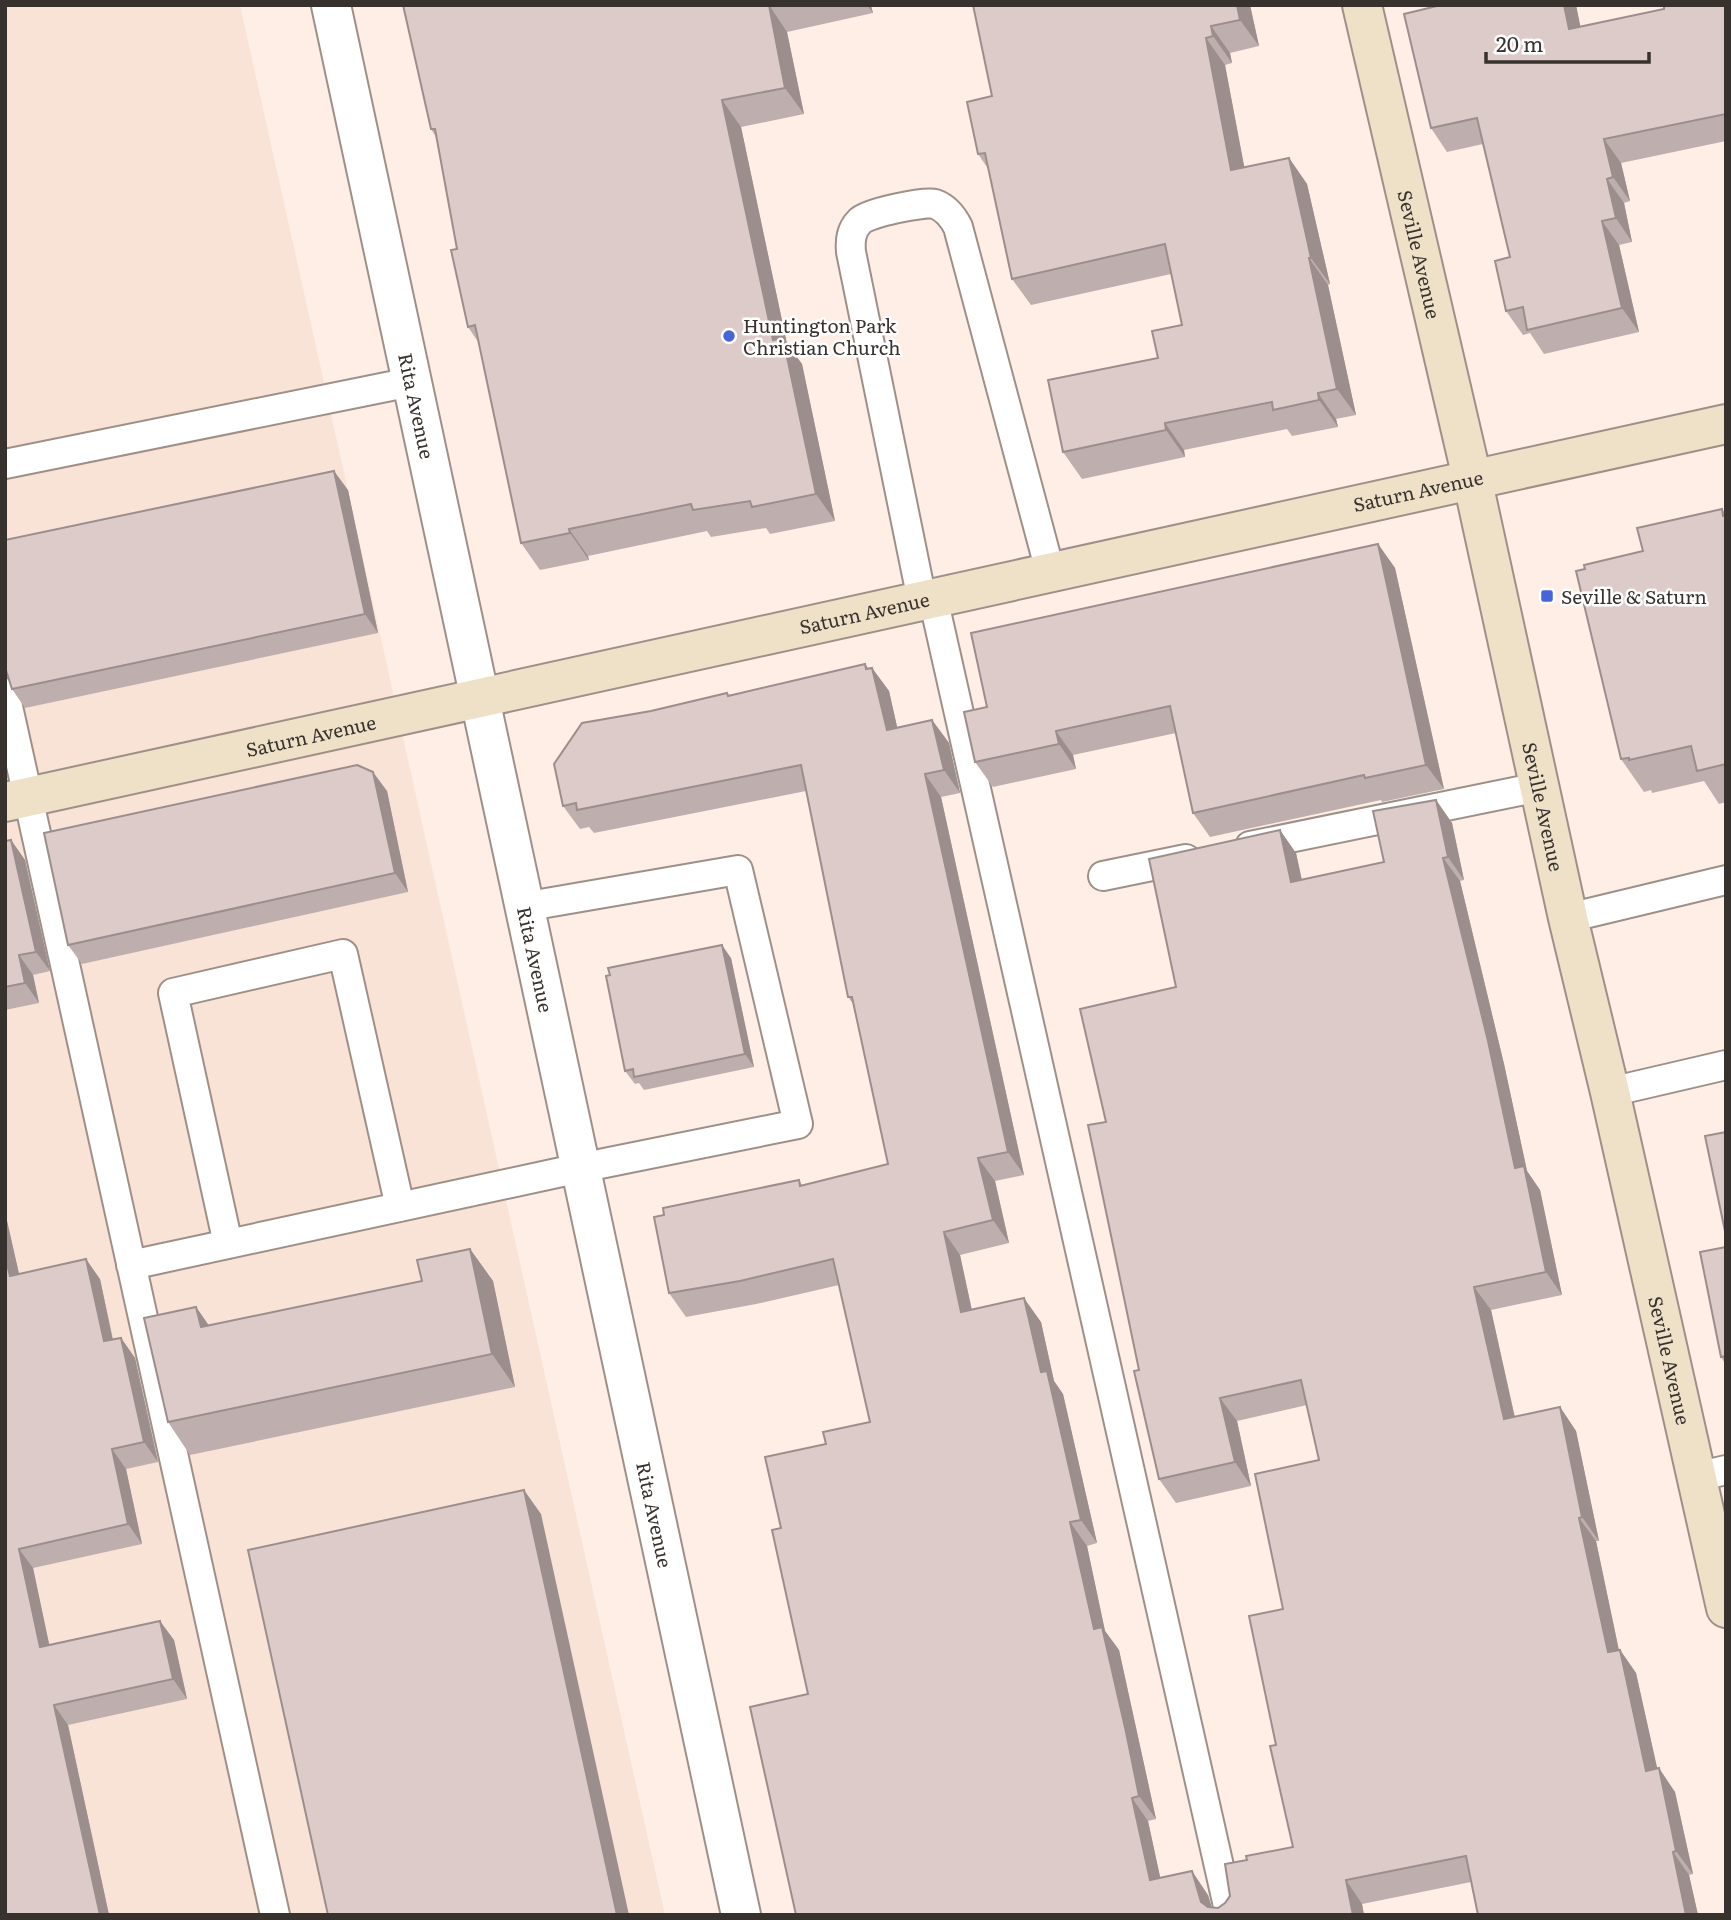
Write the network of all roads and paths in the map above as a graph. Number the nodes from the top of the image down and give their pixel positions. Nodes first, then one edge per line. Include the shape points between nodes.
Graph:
1 (331, 5) edge
2 (1362, 5) edge
3 (411, 382) junction
4 (1726, 424) edge
5 (5, 464) edge
6 (1472, 478) junction
7 (1049, 571) junction
8 (928, 599) junction
9 (5, 693) edge
10 (479, 699) junction
11 (1539, 787) junction
12 (17, 799) edge
13 (1104, 876) dead end
14 (1726, 880) edge
15 (523, 907) junction
16 (1568, 918) junction
17 (1726, 1065) edge
18 (1610, 1092) junction
19 (580, 1168) junction
20 (400, 1207) junction
21 (228, 1244) junction
22 (131, 1265) junction
23 (1711, 1474) edge
24 (1726, 1608) edge
25 (275, 1915) edge
26 (741, 1915) edge
27 (1230, 1915) edge

1 - 3 street, Rita Avenue
2 - 6 street, Seville Avenue
3 - 5 lane
3 - 10 street, Rita Avenue
4 - 6 street, Saturn Avenue
6 - 7 street, Saturn Avenue
6 - 11 street, Seville Avenue
7 - 8 street, Saturn Avenue
7 - 8 lane via 954,220 946,210 929,203 867,216 853,230 851,252
8 - 10 street, Saturn Avenue
8 - 27 lane
9 - 12 lane
10 - 12 street, Saturn Avenue
10 - 15 street, Rita Avenue
11 - 13 lane
11 - 16 street, Seville Avenue
12 - 22 lane
14 - 16 lane
15 - 19 street, Rita Avenue
15 - 19 lane via 738,870 798,1124
16 - 18 street, Seville Avenue
17 - 18 lane
18 - 23 street, Seville Avenue
19 - 20 lane
19 - 26 street, Rita Avenue
20 - 21 lane
20 - 21 lane via 343,954 173,993
21 - 22 lane
22 - 25 lane
23 - 24 street, Seville Avenue

